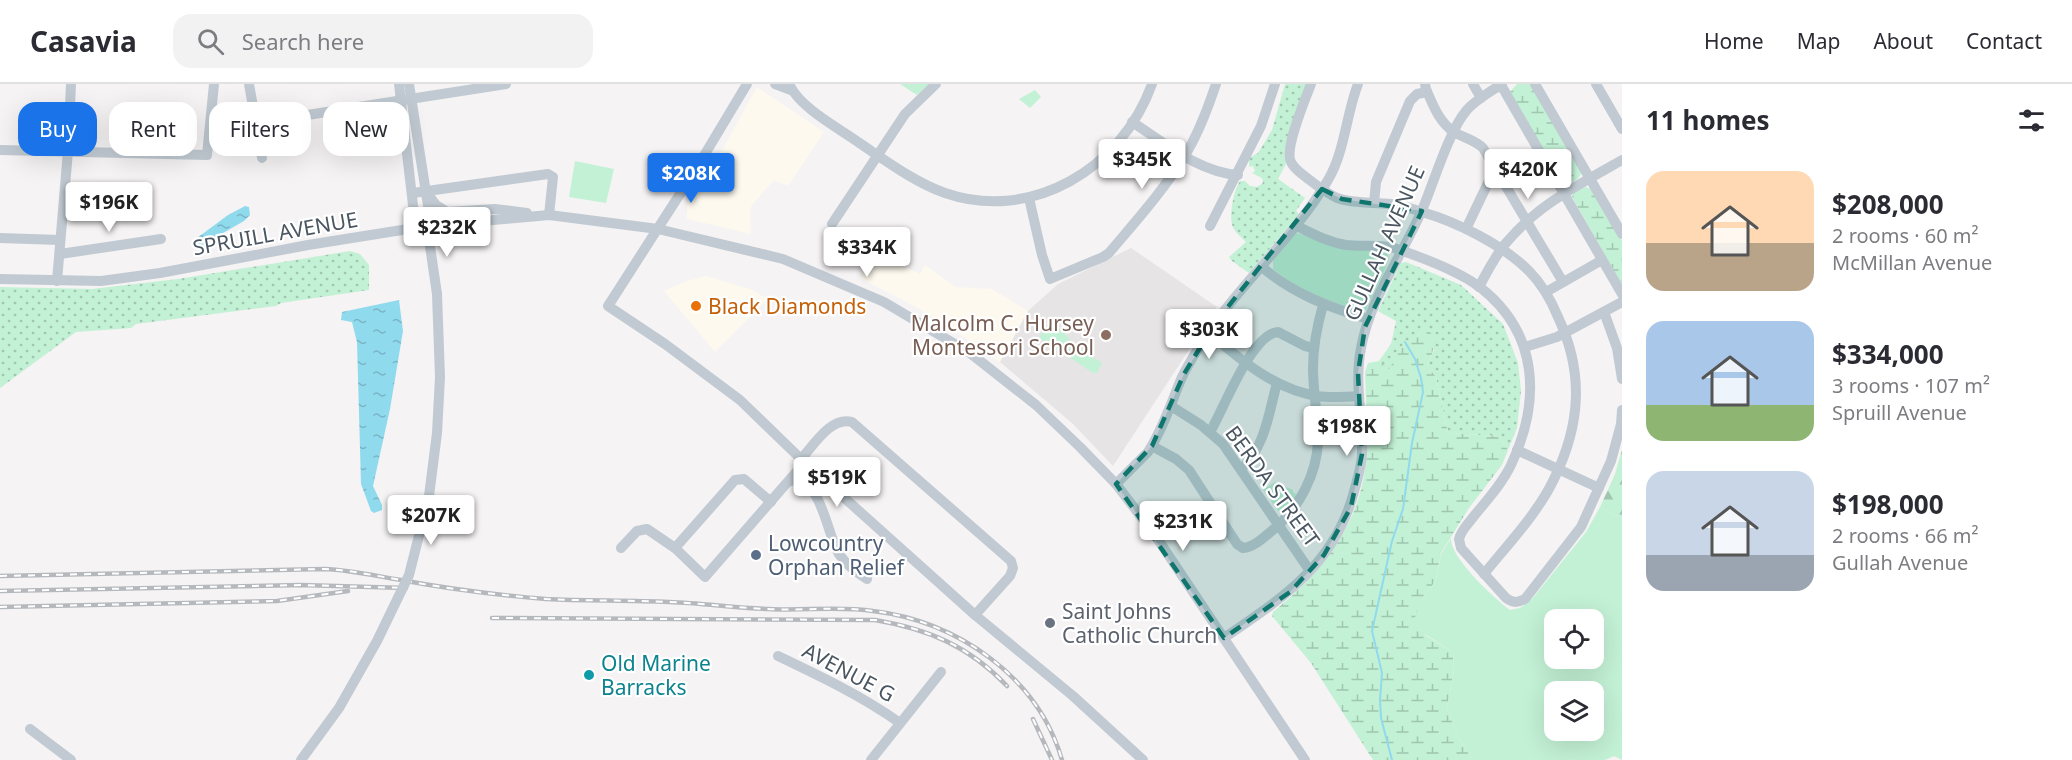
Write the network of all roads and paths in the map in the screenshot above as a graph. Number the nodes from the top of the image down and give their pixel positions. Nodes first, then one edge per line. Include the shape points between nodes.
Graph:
1 (71, 84) edge
2 (214, 84) edge
3 (249, 84) edge
4 (399, 84) edge
5 (409, 84) edge
6 (506, 84) edge
7 (747, 84) edge
8 (775, 84) edge
9 (936, 84) edge
10 (1152, 84) edge
11 (1216, 84) edge
12 (1275, 84) edge
13 (1311, 84) edge
14 (1358, 84) edge
15 (1473, 84) edge
16 (1501, 84) edge
17 (1535, 84) edge
18 (1596, 84) edge
19 (790, 87) edge
20 (1426, 88) edge
21 (1481, 98) junction
22 (407, 100) junction
23 (70, 102) edge
24 (252, 102) edge
25 (311, 115) edge
26 (1132, 122) junction
27 (1622, 129) edge
28 (1454, 132) junction
29 (0, 150) edge
30 (18, 150) edge
31 (97, 152) edge
32 (878, 155) junction
33 (68, 156) edge
34 (262, 156) edge
35 (1185, 156) junction
36 (262, 159) dead end
37 (1622, 160) edge
38 (1238, 175) junction
39 (1501, 177) junction
40 (1590, 178) junction
41 (1322, 189) junction
42 (425, 191) junction
43 (413, 193) junction
44 (1563, 193) junction
45 (1029, 198) junction
46 (1374, 203) junction
47 (1422, 211) junction
48 (549, 215) junction
49 (1526, 221) junction
50 (832, 224) dead end
51 (427, 226) junction
52 (1210, 226) dead end
53 (1297, 226) junction
54 (658, 229) junction
55 (1466, 229) junction
56 (1622, 234) edge
57 (0, 238) edge
58 (161, 239) dead end
59 (60, 240) junction
60 (1401, 250) junction
61 (1501, 250) junction
62 (60, 254) junction
63 (1602, 260) junction
64 (1262, 267) junction
65 (0, 279) edge
66 (57, 281) junction
67 (1563, 282) junction
68 (1479, 287) junction
69 (1545, 292) junction
70 (1622, 294) edge
71 (1622, 302) edge
72 (1323, 305) junction
73 (1604, 312) junction
74 (1368, 319) junction
75 (1209, 333) junction
76 (1566, 333) junction
77 (1525, 347) junction
78 (1314, 348) junction
79 (1245, 363) junction
80 (1622, 379) edge
81 (1277, 383) junction
82 (1314, 395) junction
83 (1359, 396) junction
84 (1171, 406) junction
85 (1622, 410) edge
86 (1210, 432) junction
87 (1152, 446) junction
88 (1517, 450) junction
89 (803, 460) junction
90 (1241, 469) junction
91 (1558, 469) junction
92 (789, 481) junction
93 (1116, 484) junction
94 (1599, 488) junction
95 (771, 502) junction
96 (1279, 525) junction
97 (621, 548) dead end
98 (675, 548) junction
99 (1310, 571) junction
100 (1484, 574) junction
101 (867, 579) dead end
102 (975, 615) junction
103 (1224, 638) junction
104 (778, 656) dead end
105 (941, 672) dead end
106 (900, 723) junction
107 (30, 729) dead end
108 (71, 760) edge
109 (302, 760) edge
110 (871, 760) edge
111 (1143, 760) edge
112 (1305, 760) edge

1 - 23 street
2 - 31 street via 207,155
3 - 24 street
4 - 22 street
5 - 22 street
6 - 22 street
7 - 54 street
8 - 19 street
9 - 32 street via 905,114
10 - 26 street
11 - 35 street
12 - 38 street
13 - 41 street via 1289,157 1294,168
14 - 41 street via 1336,162
15 - 21 street
16 - 21 street, GULLAH AVENUE
16 - 44 street
17 - 40 street
18 - 27 street
19 - 32 street via 812,110
20 - 28 street via 1442,120
20 - 46 street via 1410,101 1376,182
21 - 28 street, GULLAH AVENUE via 1466,111
22 - 25 street
22 - 42 street
22 - 43 street
26 - 35 street
26 - 45 street via 1107,155 1083,174 1053,191
28 - 39 street via 1479,144
28 - 47 street, GULLAH AVENUE
29 - 30 street
32 - 45 street via 923,183 956,196 989,201
32 - 50 street
33 - 59 street
34 - 36 street
35 - 38 street via 1212,170
35 - 45 street via 1109,253 1050,279
37 - 40 street
38 - 52 street
39 - 49 street
39 - 55 street via 1488,183
40 - 44 street
40 - 56 street
41 - 46 street via 1342,199
41 - 53 street
42 - 43 street
42 - 48 street via 447,212 495,209
42 - 48 street via 548,174 553,177
42 - 51 street
43 - 51 street via 414,214
44 - 49 street
44 - 63 street
46 - 47 street
47 - 55 street
47 - 60 street, GULLAH AVENUE
48 - 51 street, SPRUILL AVENUE
48 - 54 street, SPRUILL AVENUE
49 - 61 street
49 - 67 street
51 - 66 street, SPRUILL AVENUE via 160,273 101,281
51 - 109 street, bridge via 437,294 440,377 429,496 409,575 339,708
53 - 60 street via 1334,242
53 - 64 street
54 - 89 street via 608,306 740,400
54 - 93 street, SPRUILL AVENUE via 783,259 884,302 970,353 1036,405
55 - 61 street
57 - 59 street
58 - 62 street
59 - 62 street
60 - 68 street
60 - 74 street, GULLAH AVENUE
61 - 68 street
61 - 69 street via 1528,271
62 - 66 street
63 - 67 street
63 - 70 street
64 - 72 street via 1282,284
64 - 75 street
65 - 66 street, SPRUILL AVENUE
67 - 69 street
68 - 77 street via 1496,301
69 - 76 street
71 - 73 street
72 - 74 street
72 - 78 street
73 - 76 street
73 - 80 street via 1617,348
74 - 83 street, GULLAH AVENUE via 1360,350
75 - 79 street
75 - 84 street via 1184,374
76 - 77 street
76 - 91 street via 1577,389 1572,430
77 - 88 street via 1532,390
78 - 79 street via 1274,332
78 - 82 street
79 - 81 street
79 - 86 street
81 - 82 street
81 - 90 street via 1260,441
82 - 83 street
82 - 96 street via 1315,464 1304,492
83 - 99 street, GULLAH AVENUE via 1362,454 1351,507 1324,555
84 - 86 street, BERDA STREET
84 - 87 street
85 - 94 street via 1611,461
86 - 90 street, BERDA STREET
87 - 93 street
87 - 96 street via 1189,470 1243,548 1253,546
88 - 91 street
88 - 100 street via 1502,480 1459,539 1461,548
89 - 92 street
89 - 102 street
89 - 102 street via 835,423 852,422 1011,561 1010,576
90 - 96 street, BERDA STREET
91 - 94 street
91 - 100 street via 1547,492
92 - 95 street
92 - 101 street via 803,482 813,492 838,552
93 - 103 street, SPRUILL AVENUE
94 - 100 street via 1581,526 1524,599 1511,602
95 - 98 street via 744,479 735,480
95 - 98 street via 705,577
96 - 99 street, BERDA STREET
97 - 98 street via 637,531 647,529
99 - 103 street, GULLAH AVENUE via 1290,592
102 - 111 street
103 - 112 street, SPRUILL AVENUE
104 - 106 street, AVENUE G via 839,686
105 - 106 street
106 - 110 street
107 - 108 street

